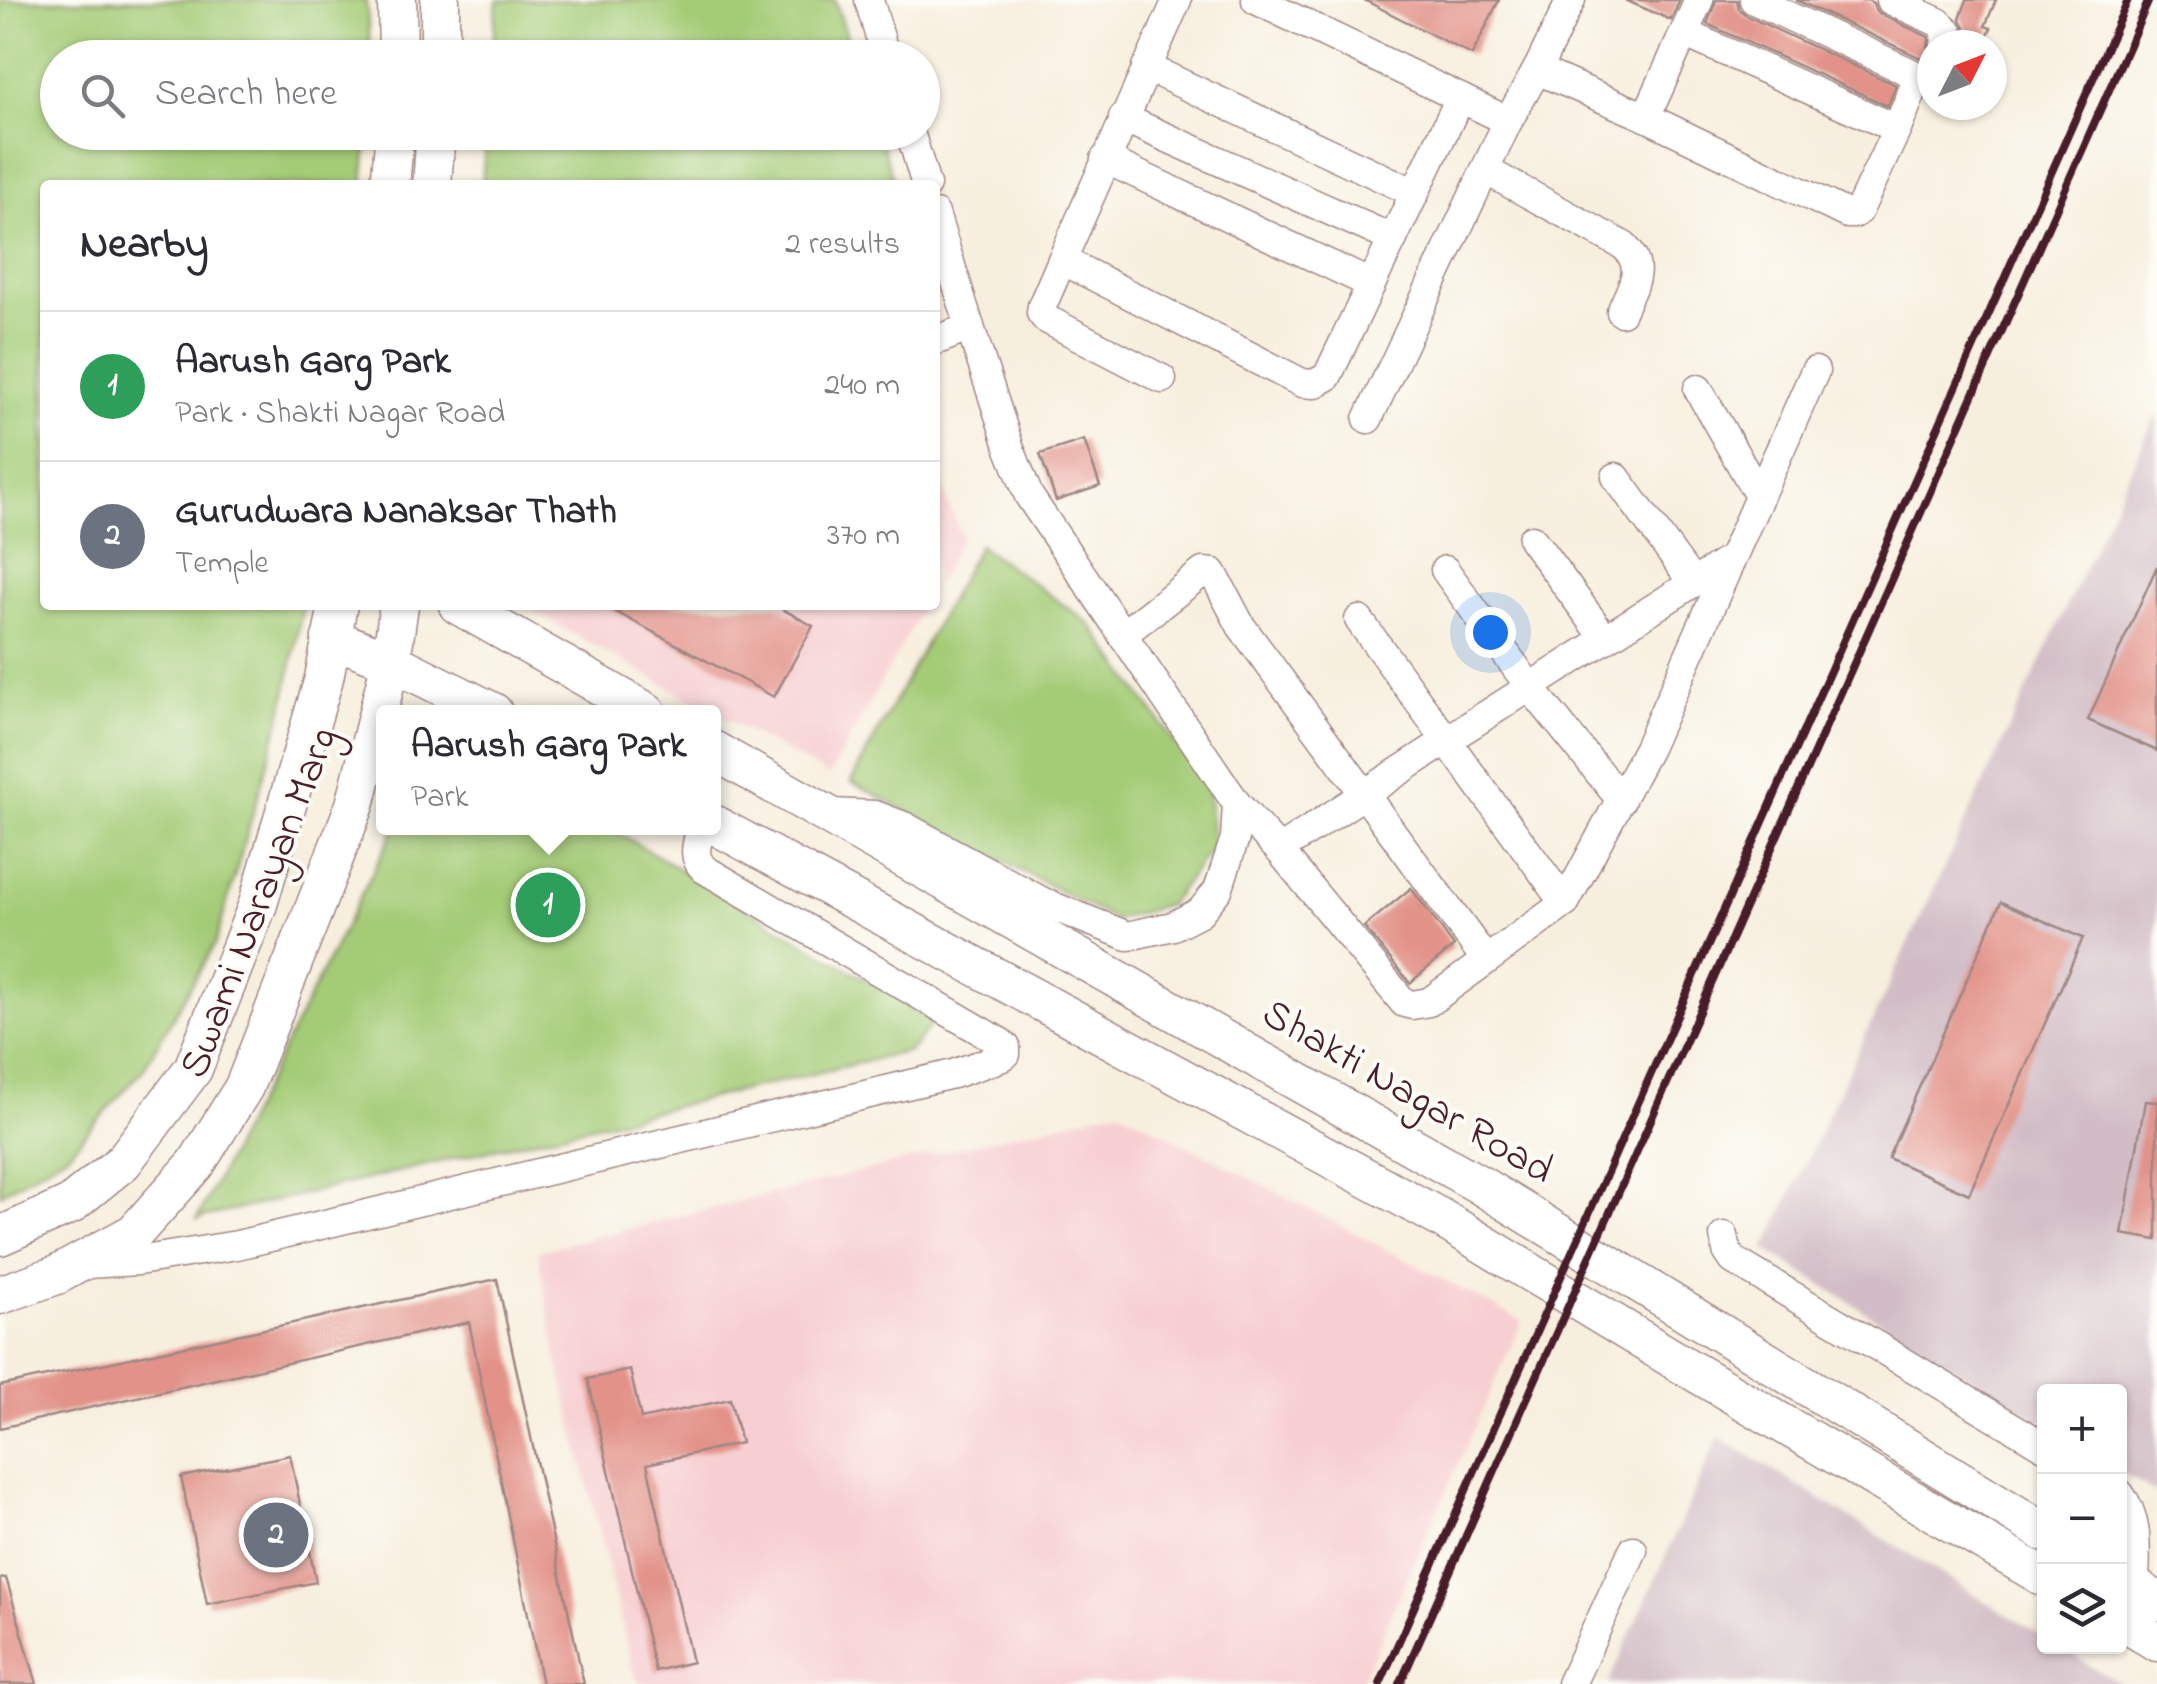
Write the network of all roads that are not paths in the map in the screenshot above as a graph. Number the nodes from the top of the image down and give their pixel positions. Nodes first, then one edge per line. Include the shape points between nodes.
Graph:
1 (396, 0) edge
2 (440, 0) edge
3 (869, 0) edge
4 (1177, 0) edge
5 (1256, 0) edge
6 (1571, 0) edge
7 (1700, 0) edge
8 (1754, 0) edge
9 (1890, 0) edge
10 (1940, 22) edge
11 (1684, 33) junction
12 (397, 40) edge
13 (440, 40) edge
14 (881, 40) edge
15 (1146, 67) junction
16 (1537, 70) junction
17 (1917, 76) edge
18 (1917, 85) edge
19 (1460, 98) junction
20 (1646, 117) junction
21 (1123, 118) junction
22 (1508, 121) junction
23 (1897, 129) junction
24 (393, 150) edge
25 (435, 150) edge
26 (915, 150) edge
27 (1105, 159) junction
28 (1485, 170) junction
29 (390, 180) edge
30 (432, 180) edge
31 (924, 180) edge
32 (1415, 192) junction
33 (940, 230) edge
34 (1393, 239) junction
35 (1062, 260) junction
36 (1372, 284) junction
37 (1621, 312) dead end
38 (970, 328) junction
39 (940, 340) edge
40 (1815, 370) dead end
41 (1162, 378) dead end
42 (1698, 388) dead end
43 (1368, 419) dead end
44 (1616, 476) dead end
45 (1759, 496) junction
46 (1532, 539) dead end
47 (1732, 558) junction
48 (1446, 570) dead end
49 (1693, 583) junction
50 (397, 610) edge
51 (472, 610) edge
52 (497, 619) edge
53 (1359, 620) dead end
54 (334, 622) edge
55 (1122, 635) junction
56 (1605, 638) junction
57 (391, 661) junction
58 (1530, 687) junction
59 (384, 705) edge
60 (480, 705) edge
61 (636, 705) edge
62 (1446, 740) junction
63 (721, 755) edge
64 (375, 757) edge
65 (1364, 794) junction
66 (1620, 800) junction
67 (1237, 804) junction
68 (823, 812) junction
69 (721, 828) edge
70 (699, 835) edge
71 (1279, 850) junction
72 (1565, 903) junction
73 (1486, 960) junction
74 (0, 1236) edge
75 (1724, 1236) dead end
76 (77, 1264) junction
77 (0, 1295) edge
78 (2037, 1442) edge
79 (2127, 1505) edge
80 (2037, 1528) edge
81 (1633, 1550) dead end
82 (2037, 1572) edge
83 (2133, 1597) edge
84 (2157, 1642) edge
85 (1571, 1684) edge

1 - 12 street
2 - 13 street
3 - 14 street
4 - 15 street
5 - 19 street
6 - 16 street
7 - 11 street
8 - 17 street
9 - 10 street
11 - 20 street
11 - 23 street
15 - 21 street
15 - 32 street
16 - 20 street
16 - 22 street
18 - 23 street
19 - 22 street
19 - 32 street
20 - 23 street via 1846,214 1863,204
21 - 27 street
21 - 34 street
22 - 28 street
24 - 29 street
25 - 30 street
26 - 31 street
27 - 35 street
27 - 36 street
28 - 37 street via 1635,257 1637,273
28 - 43 street
32 - 34 street
33 - 38 street
34 - 36 street
35 - 36 street via 1314,384 1327,377
35 - 41 street via 1042,306 1046,319
38 - 39 street
38 - 55 street via 1029,496
40 - 45 street
42 - 45 street
44 - 49 street
45 - 47 street
46 - 56 street
47 - 49 street
47 - 66 street
48 - 58 street
49 - 56 street
50 - 57 street, Swami Narayan Marg
51 - 52 street
52 - 61 street
53 - 62 street
54 - 57 street
54 - 74 street, Swami Narayan Marg via 258,904 193,1069 122,1162 70,1206
55 - 65 street via 1203,572 1213,573 1241,626
55 - 67 street
56 - 58 street
57 - 59 street, Swami Narayan Marg
57 - 60 street
58 - 62 street
58 - 66 street
62 - 65 street
62 - 72 street
63 - 68 street, Shakti Nagar Road
64 - 76 street, Swami Narayan Marg via 244,1087 196,1164 134,1233
65 - 71 street
65 - 73 street
66 - 72 street
67 - 68 street via 1235,838 1218,890 1200,912 1128,936 1047,904 904,826 874,815
67 - 71 street
68 - 80 street, Shakti Nagar Road via 1480,1184
69 - 82 street via 1439,1217
70 - 76 street via 695,853 704,869 1000,1042 1006,1054 953,1074 237,1245
71 - 73 street via 1404,1002 1429,1002
72 - 73 street
75 - 78 street via 1733,1260
76 - 77 street, Swami Narayan Marg
79 - 83 street via 2134,1522
81 - 85 street
83 - 84 street

